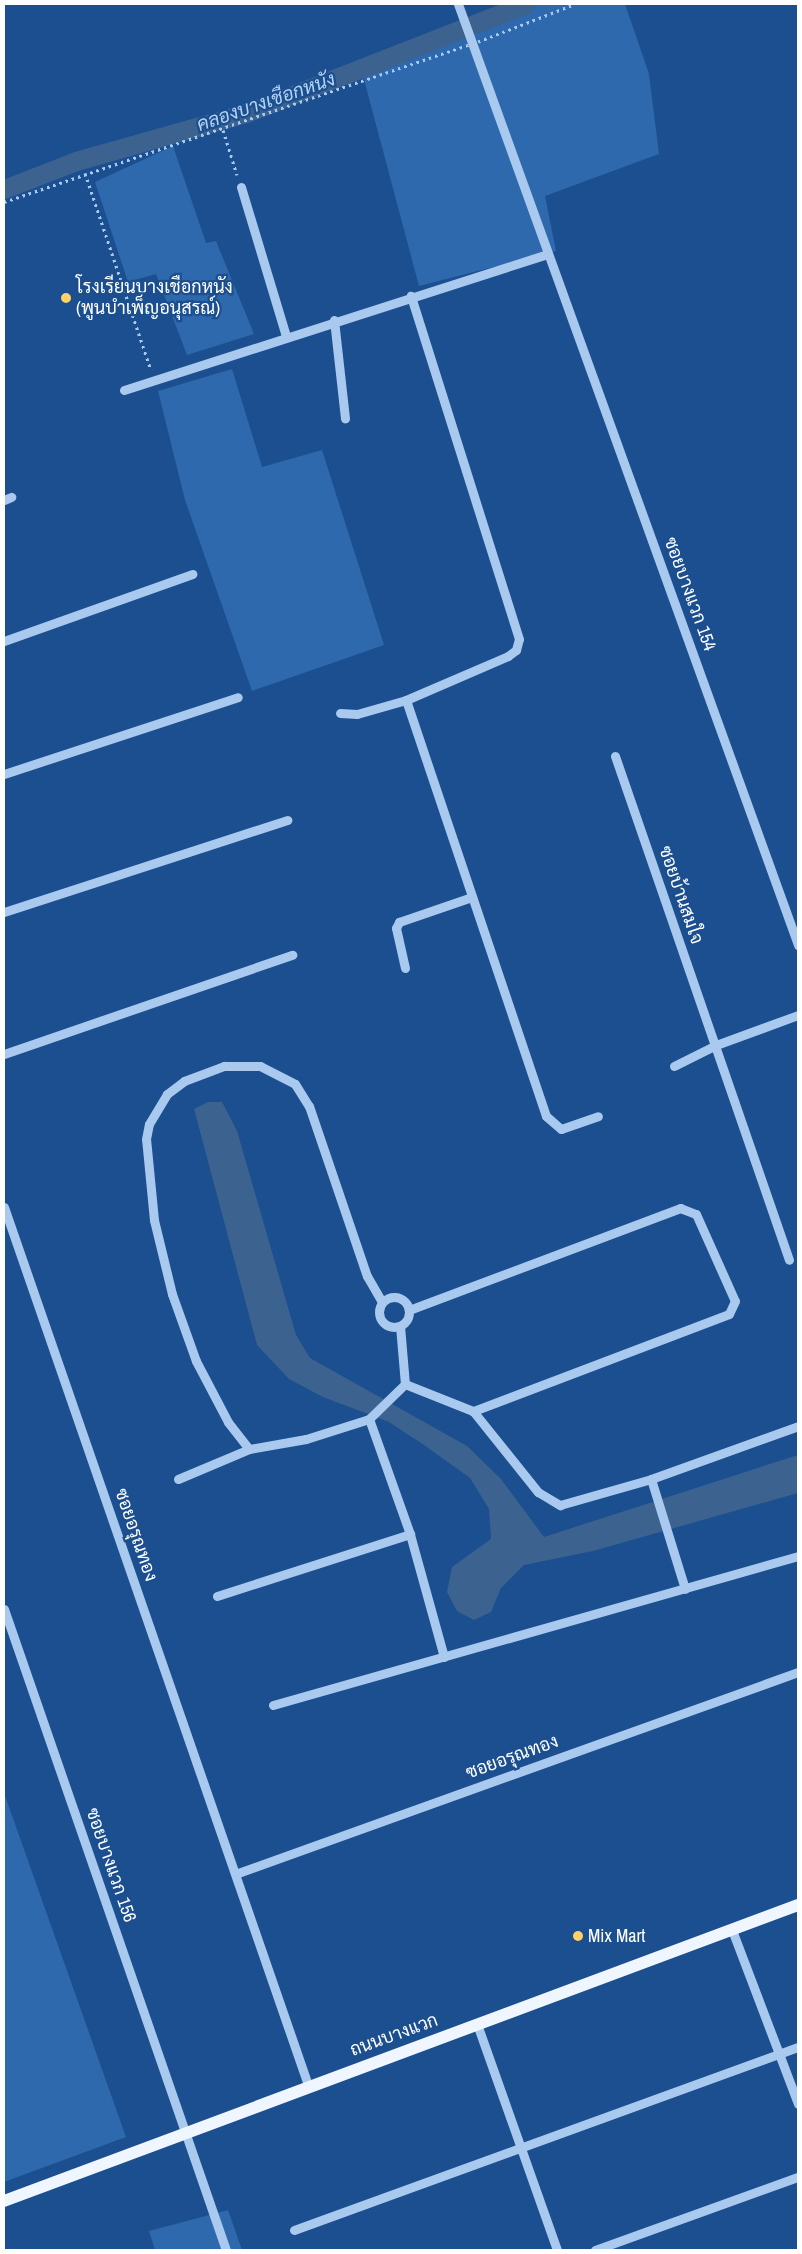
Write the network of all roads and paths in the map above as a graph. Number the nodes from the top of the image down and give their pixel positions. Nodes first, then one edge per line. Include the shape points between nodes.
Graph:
1 (458, 4) edge
2 (575, 4) edge
3 (472, 44) junction
4 (223, 130) junction
5 (85, 173) junction
6 (241, 187) joint
7 (4, 202) edge
8 (548, 254) junction
9 (410, 296) junction
10 (334, 320) junction
11 (286, 336) junction
12 (154, 380) junction
13 (124, 390) dead end
14 (345, 418) dead end
15 (192, 574) dead end
16 (4, 640) edge
17 (238, 697) dead end
18 (406, 700) junction
19 (340, 713) dead end
20 (615, 756) dead end
21 (4, 774) edge
22 (287, 820) dead end
23 (472, 897) junction
24 (4, 912) edge
25 (798, 945) edge
26 (292, 955) dead end
27 (405, 968) dead end
28 (798, 1015) edge
29 (716, 1045) junction
30 (4, 1054) edge
31 (674, 1066) dead end
32 (598, 1116) dead end
33 (4, 1207) edge
34 (789, 1260) dead end
35 (382, 1302) junction
36 (409, 1310) junction
37 (400, 1326) junction
38 (405, 1384) junction
39 (473, 1411) junction
40 (370, 1418) junction
41 (798, 1426) edge
42 (249, 1449) junction
43 (178, 1479) dead end
44 (651, 1479) junction
45 (410, 1534) junction
46 (798, 1556) edge
47 (685, 1589) junction
48 (217, 1596) dead end
49 (4, 1608) edge
50 (444, 1657) junction
51 (798, 1672) edge
52 (273, 1705) dead end
53 (238, 1873) junction
54 (798, 1905) edge
55 (732, 1930) junction
56 (477, 2024) junction
57 (798, 2047) edge
58 (780, 2053) junction
59 (308, 2084) junction
60 (798, 2104) edge
61 (187, 2132) junction
62 (520, 2148) junction
63 (798, 2177) edge
64 (4, 2201) edge
65 (294, 2230) dead end
66 (226, 2250) edge
67 (557, 2250) edge
68 (595, 2250) edge

1 - 3 street, ซอยบางแวก 154
2 - 3 path, bridge
3 - 4 path, bridge
3 - 8 street, ซอยบางแวก 154
4 - 5 path, bridge
4 - 6 path
5 - 7 path, bridge
5 - 12 path
6 - 11 street
8 - 9 street
8 - 25 street, ซอยบางแวก 154
9 - 10 street
9 - 18 street via 519,639 516,650 508,656
10 - 11 street
10 - 14 street
11 - 12 street
12 - 13 street
15 - 16 street
17 - 21 street
18 - 19 street via 357,714
18 - 23 street
20 - 29 street, ซอยบ้านสมใจ
22 - 24 street
23 - 27 street via 400,922 396,928
23 - 32 street via 546,1116 561,1129
26 - 30 street
28 - 29 street
29 - 31 street
29 - 34 street, ซอยบ้านสมใจ
33 - 53 street, ซอยอรุณทอง
35 - 36 street via 400,1298
35 - 37 street via 378,1314 382,1322
35 - 42 street via 367,1276 309,1106 295,1084 260,1066 224,1066 184,1081 167,1094 149,1124 146,1139 154,1220 172,1294 196,1361 213,1398
36 - 37 street
36 - 39 street via 680,1208 696,1214 735,1301 729,1314
37 - 38 street
38 - 39 street
38 - 40 street
39 - 44 street via 547,1501 579,1503
40 - 42 street via 306,1439
40 - 45 street
41 - 44 street
42 - 43 street
44 - 47 street
45 - 48 street
45 - 50 street
46 - 47 street
47 - 50 street
49 - 61 street, ซอยบางแวก 156
50 - 52 street
51 - 53 street, ซอยอรุณทอง
53 - 59 street, ซอยอรุณทอง
54 - 55 main road, ถนนบางแวก
55 - 56 main road, ถนนบางแวก
55 - 58 street
56 - 59 main road, ถนนบางแวก
56 - 62 street
57 - 58 street
58 - 60 street
58 - 62 street
59 - 61 main road, ถนนบางแวก
61 - 64 main road, ถนนบางแวก
61 - 66 street, ซอยบางแวก 156
62 - 65 street
62 - 67 street
63 - 68 street

